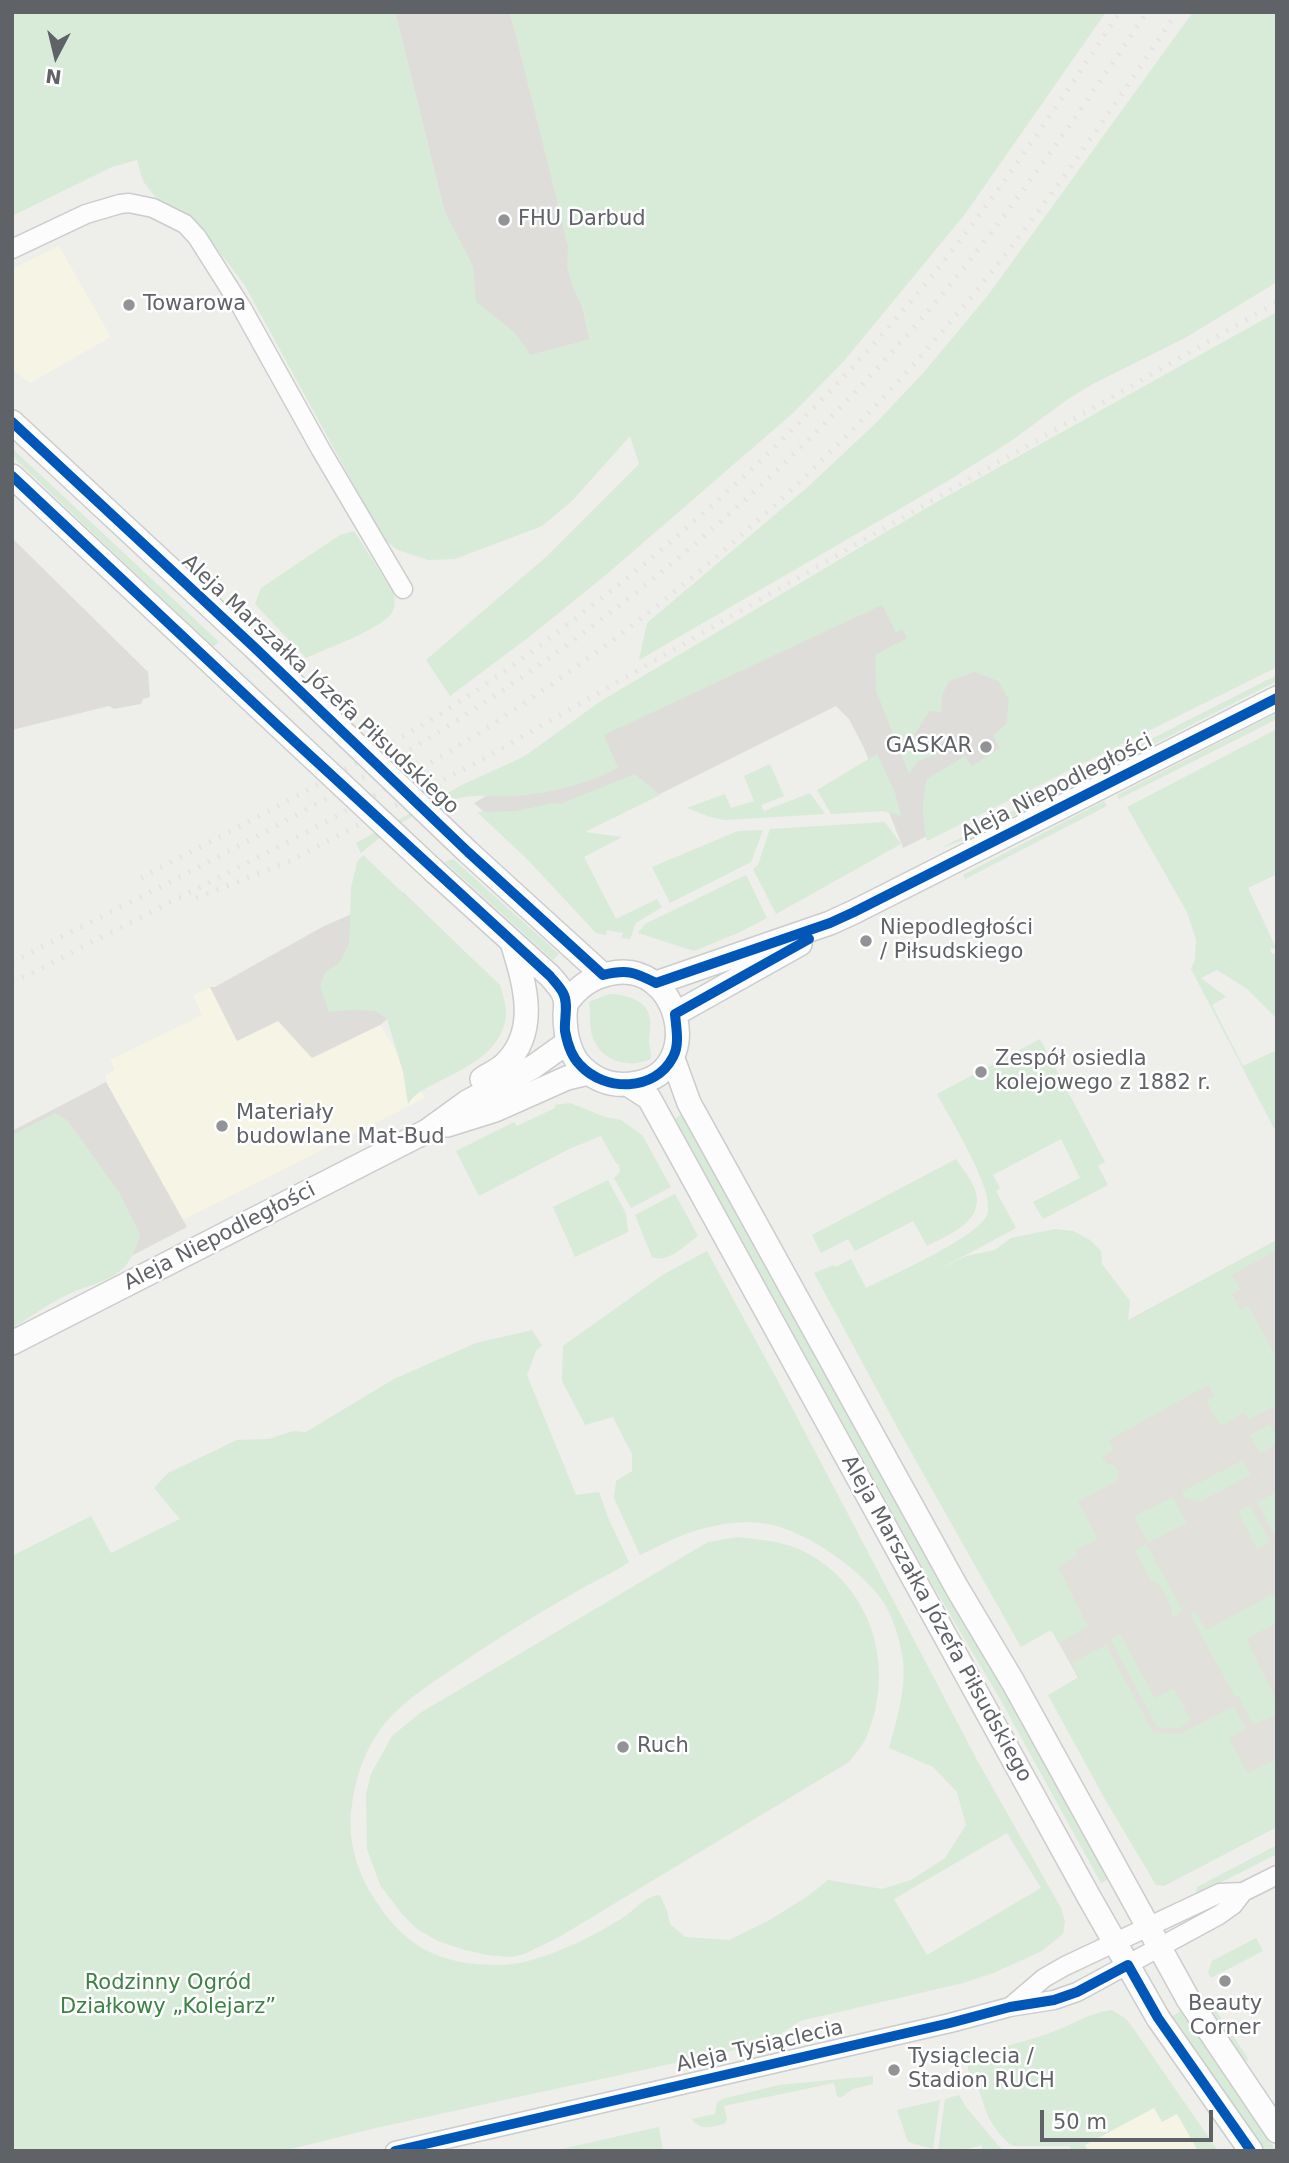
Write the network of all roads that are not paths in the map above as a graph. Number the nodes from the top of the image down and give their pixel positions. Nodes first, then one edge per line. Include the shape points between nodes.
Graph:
1 (12, 249) edge
2 (12, 422) edge
3 (12, 476) edge
4 (403, 589) dead end
5 (1277, 698) edge
6 (854, 912) junction
7 (512, 942) junction
8 (603, 975) junction
9 (656, 983) junction
10 (566, 1004) junction
11 (675, 1014) junction
12 (568, 1042) junction
13 (673, 1059) junction
14 (588, 1073) junction
15 (629, 1085) junction
16 (467, 1102) junction
17 (427, 1131) junction
18 (12, 1343) edge
19 (1277, 1875) edge
20 (1243, 1892) junction
21 (1149, 1926) junction
22 (1115, 1943) junction
23 (1160, 1948) junction
24 (1128, 1965) junction
25 (1010, 2007) junction
26 (1277, 2131) edge
27 (396, 2151) edge
28 (1251, 2151) edge

1 - 4 street via 86,214 120,204 153,208 185,224 242,308
2 - 8 street, Aleja Marszałka Józefa Piłsudskiego, bridge
3 - 7 street, bridge
5 - 6 street, Aleja Niepodległości
6 - 9 street, Aleja Niepodległości
6 - 11 street, Aleja Niepodległości
7 - 10 street via 550,976
7 - 16 street via 527,998 523,1037 503,1067 483,1078
8 - 9 street via 621,971
8 - 10 street via 580,988
9 - 11 street
10 - 12 street
11 - 13 street
12 - 14 street
12 - 16 street, Aleja Niepodległości via 533,1067
13 - 15 street via 657,1075
13 - 21 street, Aleja Marszałka Józefa Piłsudskiego via 689,1103
14 - 15 street via 613,1085
14 - 17 street, Aleja Niepodległości
15 - 22 street, Aleja Marszałka Józefa Piłsudskiego via 649,1098
16 - 17 street, Aleja Niepodległości
17 - 18 street, Aleja Niepodległości
19 - 20 street, Aleja Tysiąclecia
20 - 21 street, Aleja Tysiąclecia via 1220,1893
20 - 23 street, Aleja Tysiąclecia via 1219,1915
21 - 22 street, Aleja Tysiąclecia
21 - 23 street, Aleja Marszałka Józefa Piłsudskiego
22 - 24 street, Aleja Marszałka Józefa Piłsudskiego
22 - 25 street, Aleja Tysiąclecia via 1052,1973
23 - 24 street, Aleja Tysiąclecia
23 - 26 street, Aleja Marszałka Józefa Piłsudskiego via 1195,2010
24 - 25 street, Aleja Tysiąclecia via 1077,1992
24 - 28 street, Aleja Marszałka Józefa Piłsudskiego via 1158,2018
25 - 27 street, Aleja Tysiąclecia

